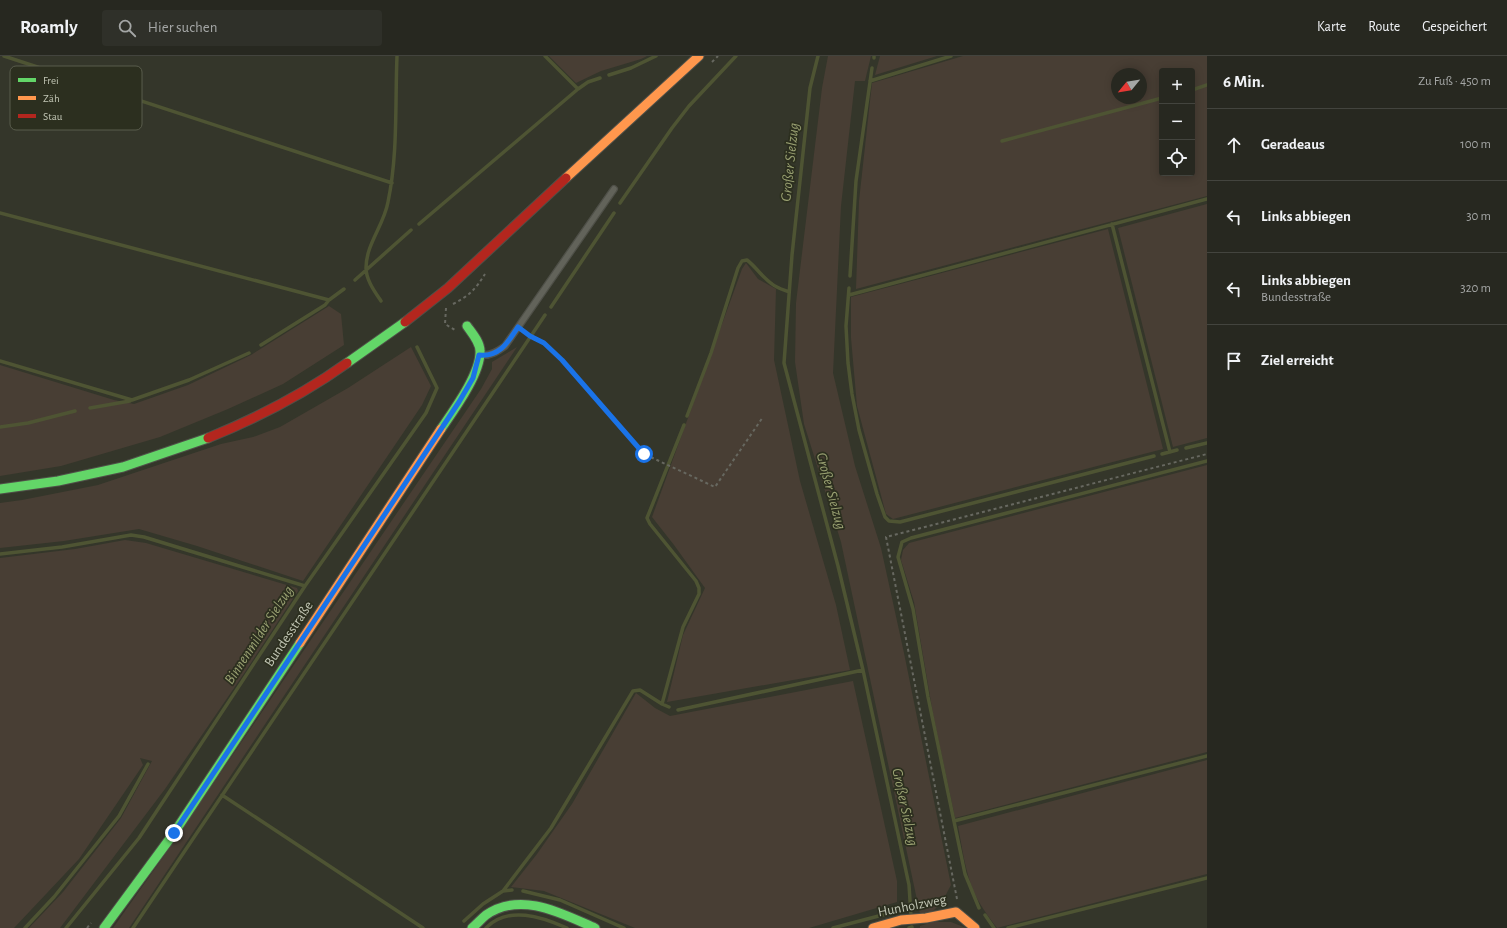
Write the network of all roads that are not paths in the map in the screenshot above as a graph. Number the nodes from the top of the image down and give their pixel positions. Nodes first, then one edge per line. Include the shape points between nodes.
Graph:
1 (699, 56) edge
2 (614, 188) dead end
3 (467, 326) dead end
4 (480, 351) junction
5 (0, 489) edge
6 (104, 928) edge
7 (472, 928) edge
8 (595, 928) edge
9 (873, 928) edge
10 (976, 928) edge

1 - 5 main road via 459,278 405,322 293,398 230,429 123,467 58,481
2 - 4 lane via 505,346 486,356
3 - 4 main road
4 - 6 main road, Bundesstraße via 473,378 459,402 174,833
7 - 8 main road via 495,910 522,903 545,907
9 - 10 main road, Hunholzweg via 901,920 956,912

